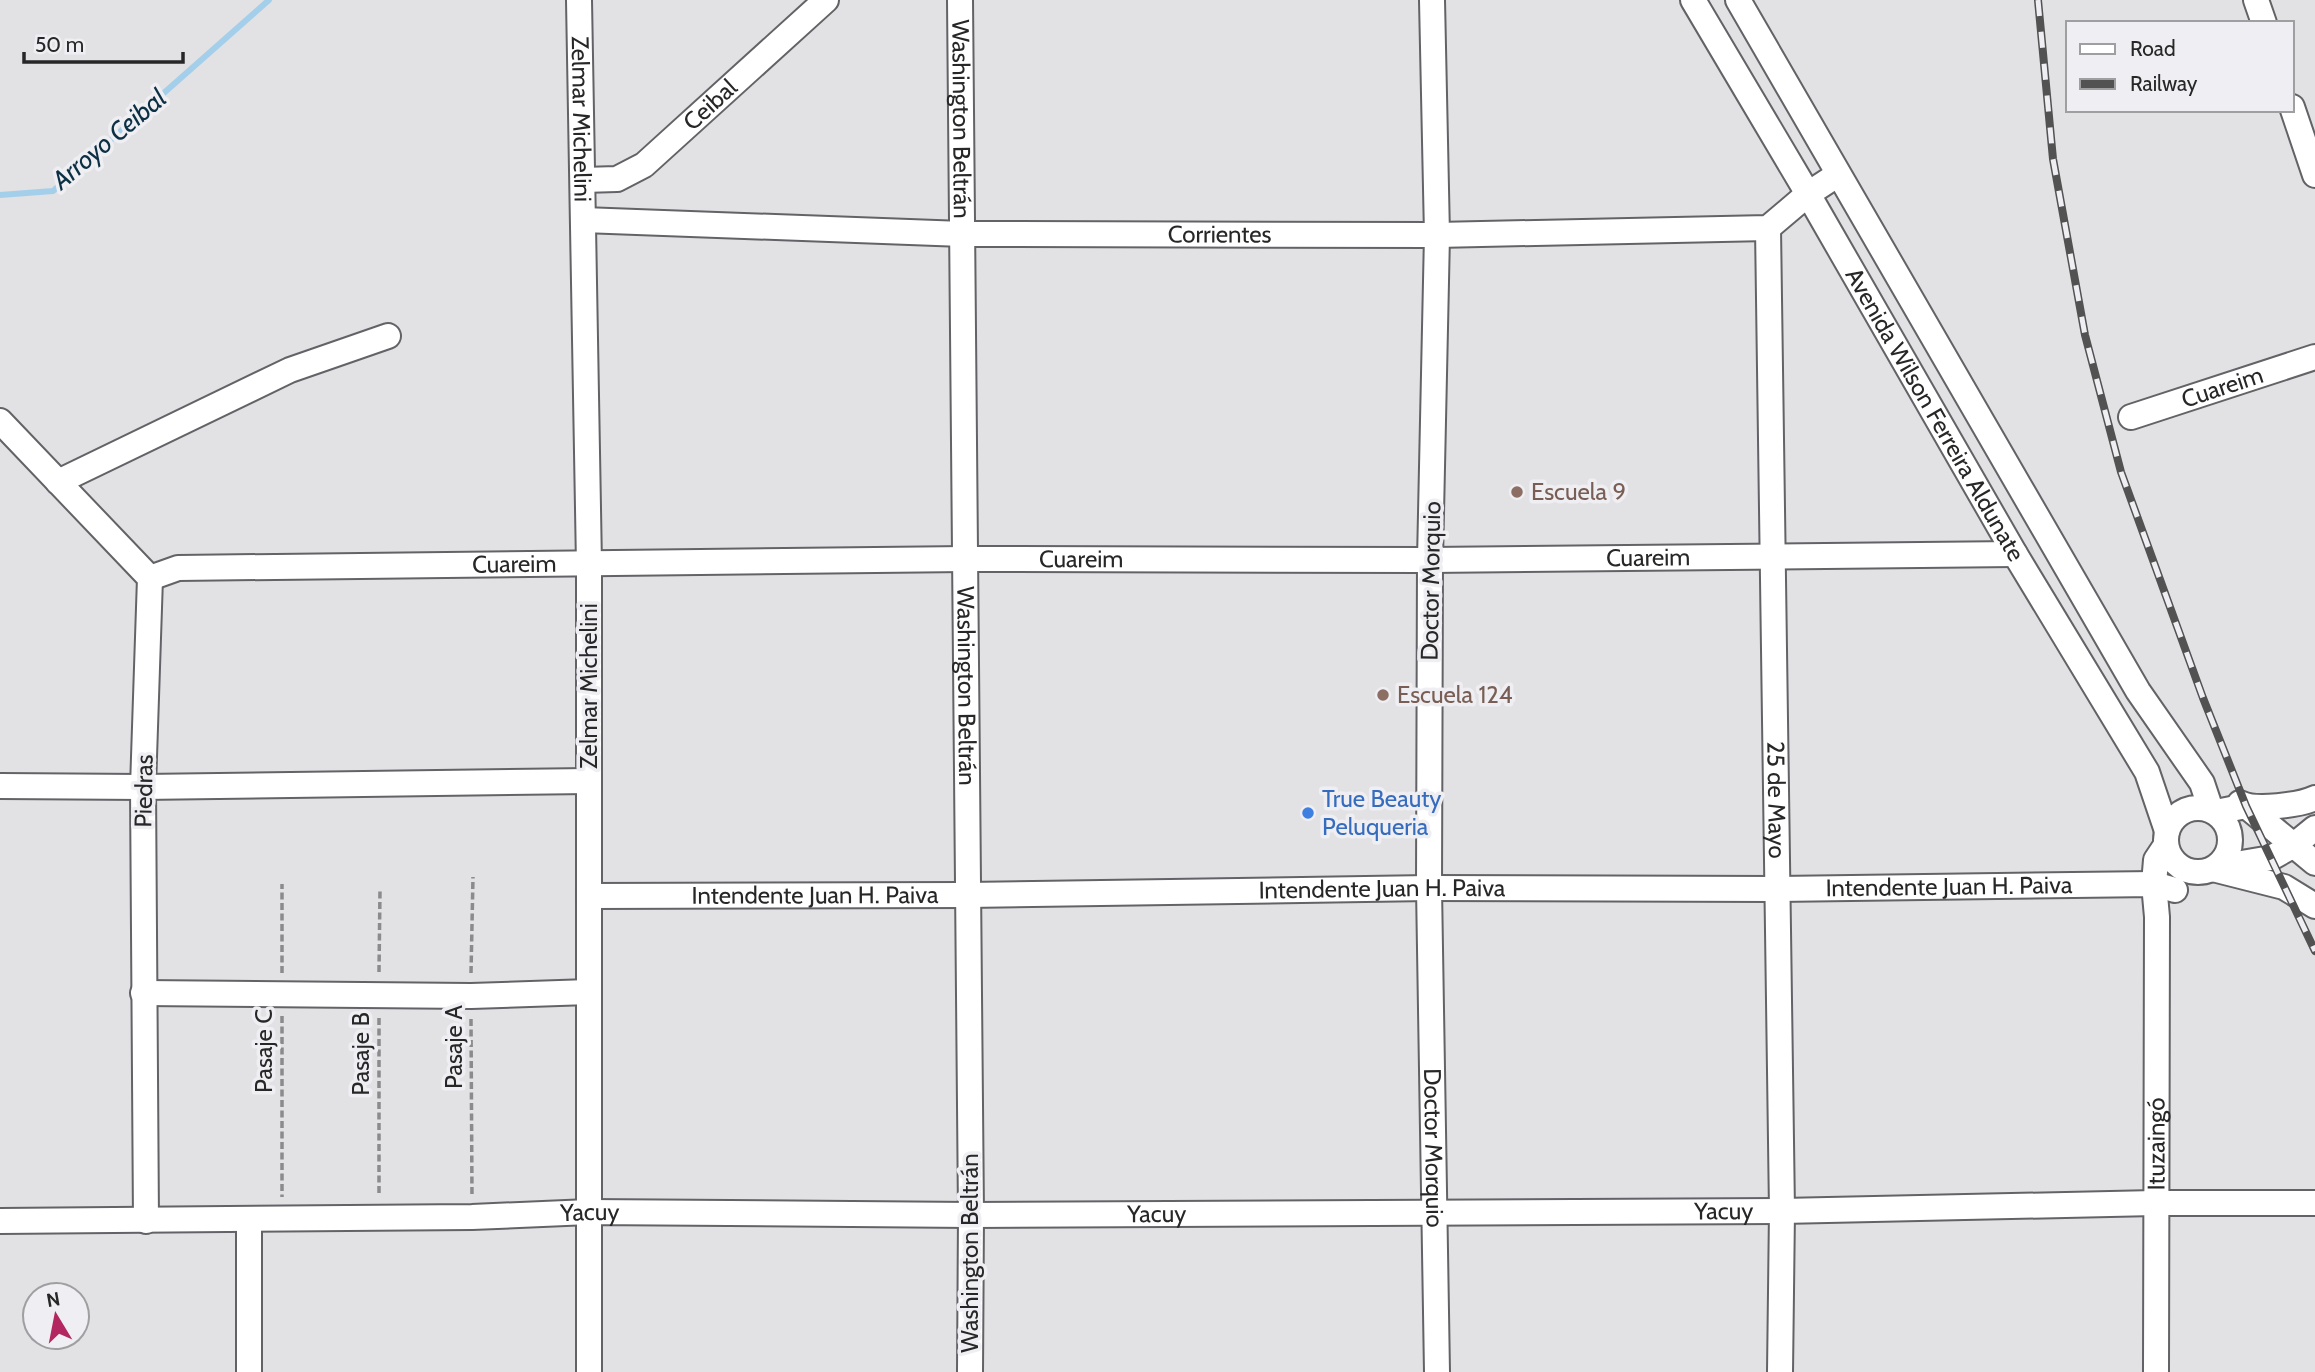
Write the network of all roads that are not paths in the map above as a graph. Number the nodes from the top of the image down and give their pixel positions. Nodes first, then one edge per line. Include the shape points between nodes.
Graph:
1 (579, 0) edge
2 (826, 0) edge
3 (960, 0) edge
4 (1432, 0) edge
5 (1693, 0) edge
6 (1738, 0) edge
7 (2256, 0) edge
8 (2263, 21) edge
9 (2294, 112) edge
10 (1837, 175) junction
11 (2315, 175) edge
12 (583, 180) junction
13 (1808, 194) junction
14 (583, 220) junction
15 (1768, 228) junction
16 (963, 234) junction
17 (1437, 235) junction
18 (388, 336) dead end
19 (2315, 357) edge
20 (2131, 417) dead end
21 (0, 421) edge
22 (58, 482) junction
23 (2015, 554) junction
24 (1773, 555) junction
25 (966, 559) junction
26 (1430, 560) junction
27 (589, 565) junction
28 (150, 578) junction
29 (589, 782) junction
30 (2202, 783) junction
31 (0, 786) edge
32 (144, 787) junction
33 (2315, 798) edge
34 (2246, 806) junction
35 (2213, 811) junction
36 (2315, 828) edge
37 (2167, 838) junction
38 (2294, 845) junction
39 (2315, 863) edge
40 (2211, 869) junction
41 (2164, 887) junction
42 (1429, 888) junction
43 (1776, 889) junction
44 (967, 895) junction
45 (589, 896) junction
46 (2315, 906) edge
47 (589, 992) junction
48 (144, 993) junction
49 (2155, 1203) junction
50 (2315, 1203) edge
51 (1434, 1211) junction
52 (1782, 1211) junction
53 (589, 1212) junction
54 (971, 1215) junction
55 (249, 1220) junction
56 (0, 1221) edge
57 (146, 1221) junction
58 (249, 1372) edge
59 (589, 1372) edge
60 (970, 1372) edge
61 (1437, 1372) edge
62 (1780, 1372) edge
63 (2156, 1372) edge

1 - 12 street, Zelmar Michelini
2 - 12 street, Ceibal via 644,165 617,179
3 - 16 street, Washington Beltrán
4 - 17 street, Doctor Morquio
5 - 13 street, Avenida Wilson Ferreira Aldunate
6 - 10 street, Avenida Wilson Ferreira Aldunate
7 - 8 street
9 - 11 street
10 - 13 street
10 - 30 street, Avenida Wilson Ferreira Aldunate via 2138,691
12 - 14 street, Zelmar Michelini
13 - 15 street
13 - 23 street, Avenida Wilson Ferreira Aldunate
14 - 16 street, Corrientes
14 - 27 street, Zelmar Michelini
15 - 17 street, Corrientes
15 - 24 street, 25 de Mayo
16 - 17 street, Corrientes
16 - 25 street, Washington Beltrán
17 - 26 street, Doctor Morquio
18 - 22 street via 290,370
19 - 20 street, Cuareim
21 - 22 street
22 - 28 street
23 - 24 street, Cuareim
23 - 37 street, Avenida Wilson Ferreira Aldunate via 2147,772
24 - 26 street, Cuareim
24 - 43 street, 25 de Mayo
25 - 26 street, Cuareim
25 - 27 street, Cuareim
25 - 44 street, Washington Beltrán
26 - 42 street, Doctor Morquio
27 - 28 street, Cuareim via 178,568
27 - 29 street, Zelmar Michelini
28 - 32 street, Piedras
29 - 32 street
29 - 45 street, Zelmar Michelini
30 - 34 street, Avenida Wilson Ferreira Aldunate
30 - 35 street, Avenida Wilson Ferreira Aldunate
31 - 32 street
32 - 48 street, Piedras
33 - 34 street via 2279,806
34 - 35 street
34 - 38 street, Avenida Wilson Ferreira Aldunate
35 - 37 street via 2185,811 2177,816
35 - 40 street via 2228,826 2231,844
36 - 38 street
37 - 40 street via 2169,855 2183,869
37 - 41 street, Ituzaingó via 2156,860
38 - 39 street, Avenida Wilson Ferreira Aldunate
38 - 40 street via 2271,858
40 - 41 street, Ituzaingó
40 - 46 street via 2284,887
41 - 43 street, Intendente Juan H. Paiva
41 - 49 street, Ituzaingó via 2157,917
42 - 43 street, Intendente Juan H. Paiva
42 - 44 street, Intendente Juan H. Paiva
42 - 51 street, Doctor Morquio
43 - 52 street, 25 de Mayo
44 - 45 street, Intendente Juan H. Paiva
44 - 54 street, Washington Beltrán
45 - 47 street, Zelmar Michelini
47 - 48 street via 471,996
47 - 53 street, Zelmar Michelini
48 - 57 street, Piedras
49 - 50 street, Yacuy
49 - 52 street, Yacuy
49 - 63 street, Ituzaingó
51 - 52 street, Yacuy
51 - 54 street, Yacuy
51 - 61 street, Doctor Morquio
52 - 62 street, 25 de Mayo
53 - 54 street, Yacuy
53 - 55 street, Yacuy
53 - 59 street, Zelmar Michelini
54 - 60 street, Washington Beltrán
55 - 57 street, Yacuy
55 - 58 street
56 - 57 street, Yacuy

